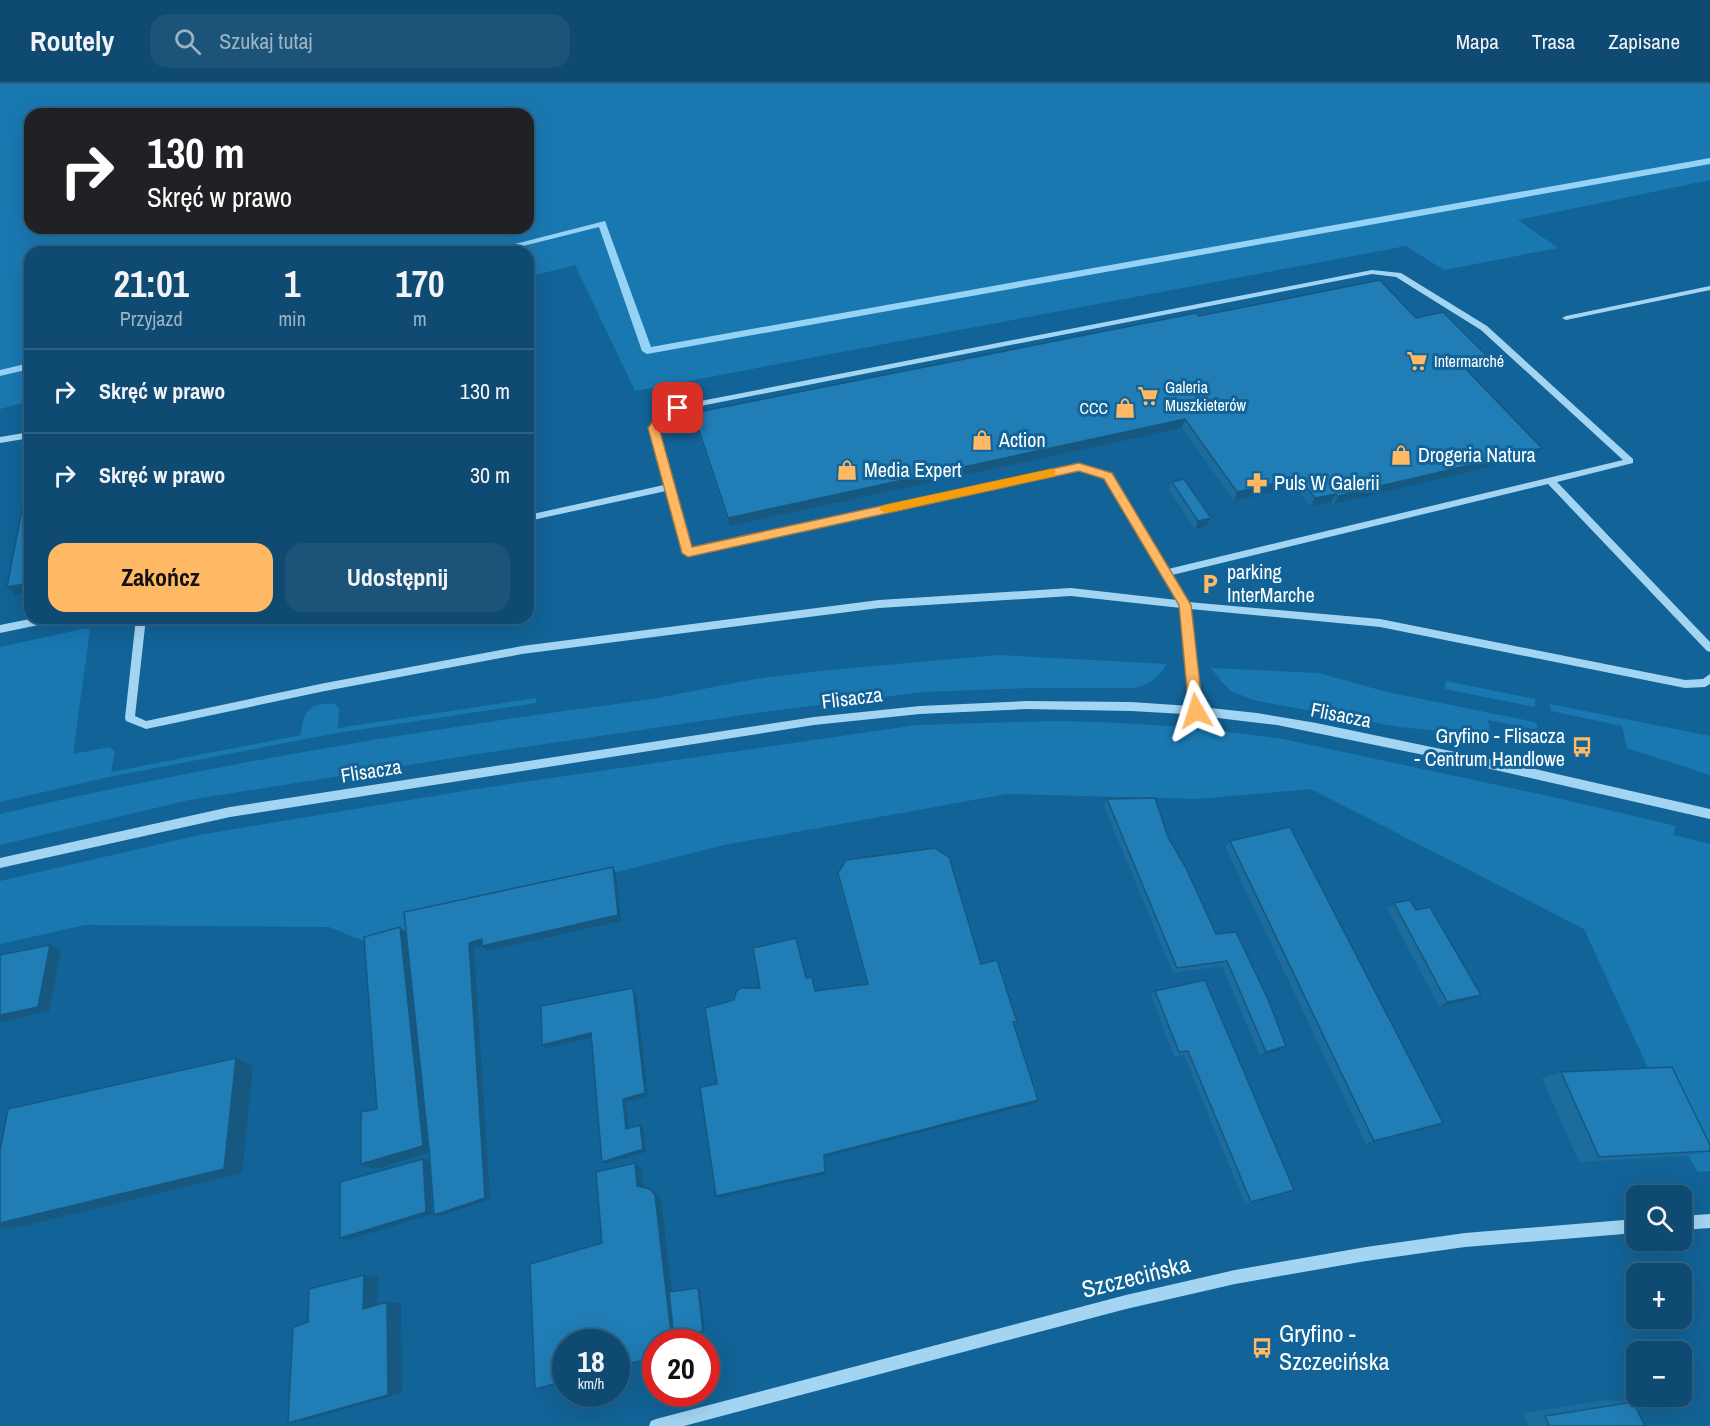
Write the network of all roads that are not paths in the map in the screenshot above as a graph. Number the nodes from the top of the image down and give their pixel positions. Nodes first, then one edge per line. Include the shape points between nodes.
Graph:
1 (1710, 288) edge
2 (1566, 318) dead end
3 (24, 436) edge
4 (0, 440) edge
5 (1550, 480) junction
6 (669, 487) junction
7 (534, 517) edge
8 (1167, 573) junction
9 (1185, 605) junction
10 (24, 624) edge
11 (140, 624) edge
12 (0, 629) edge
13 (1710, 648) edge
14 (1710, 678) edge
15 (1196, 711) junction
16 (1710, 814) edge
17 (0, 863) edge
18 (1710, 1221) edge
19 (1692, 1222) edge
20 (1626, 1228) edge
21 (656, 1426) edge

1 - 2 street
3 - 4 street
5 - 6 street via 1630,460 1484,328 1398,275 1372,272 678,408 663,415 653,428
5 - 8 street
5 - 13 street
6 - 7 street
6 - 8 street via 688,553 1079,467 1108,476
8 - 9 street
9 - 11 street via 1071,592 879,604 522,650 146,725 130,718
9 - 14 street via 1380,623 1686,684 1705,683
9 - 15 street
10 - 12 street
15 - 16 street, Flisacza via 1283,722 1386,742
15 - 17 street, Flisacza via 1011,704 863,714 230,812
18 - 19 street
20 - 21 street, Szczecińska via 1465,1240 1235,1277

